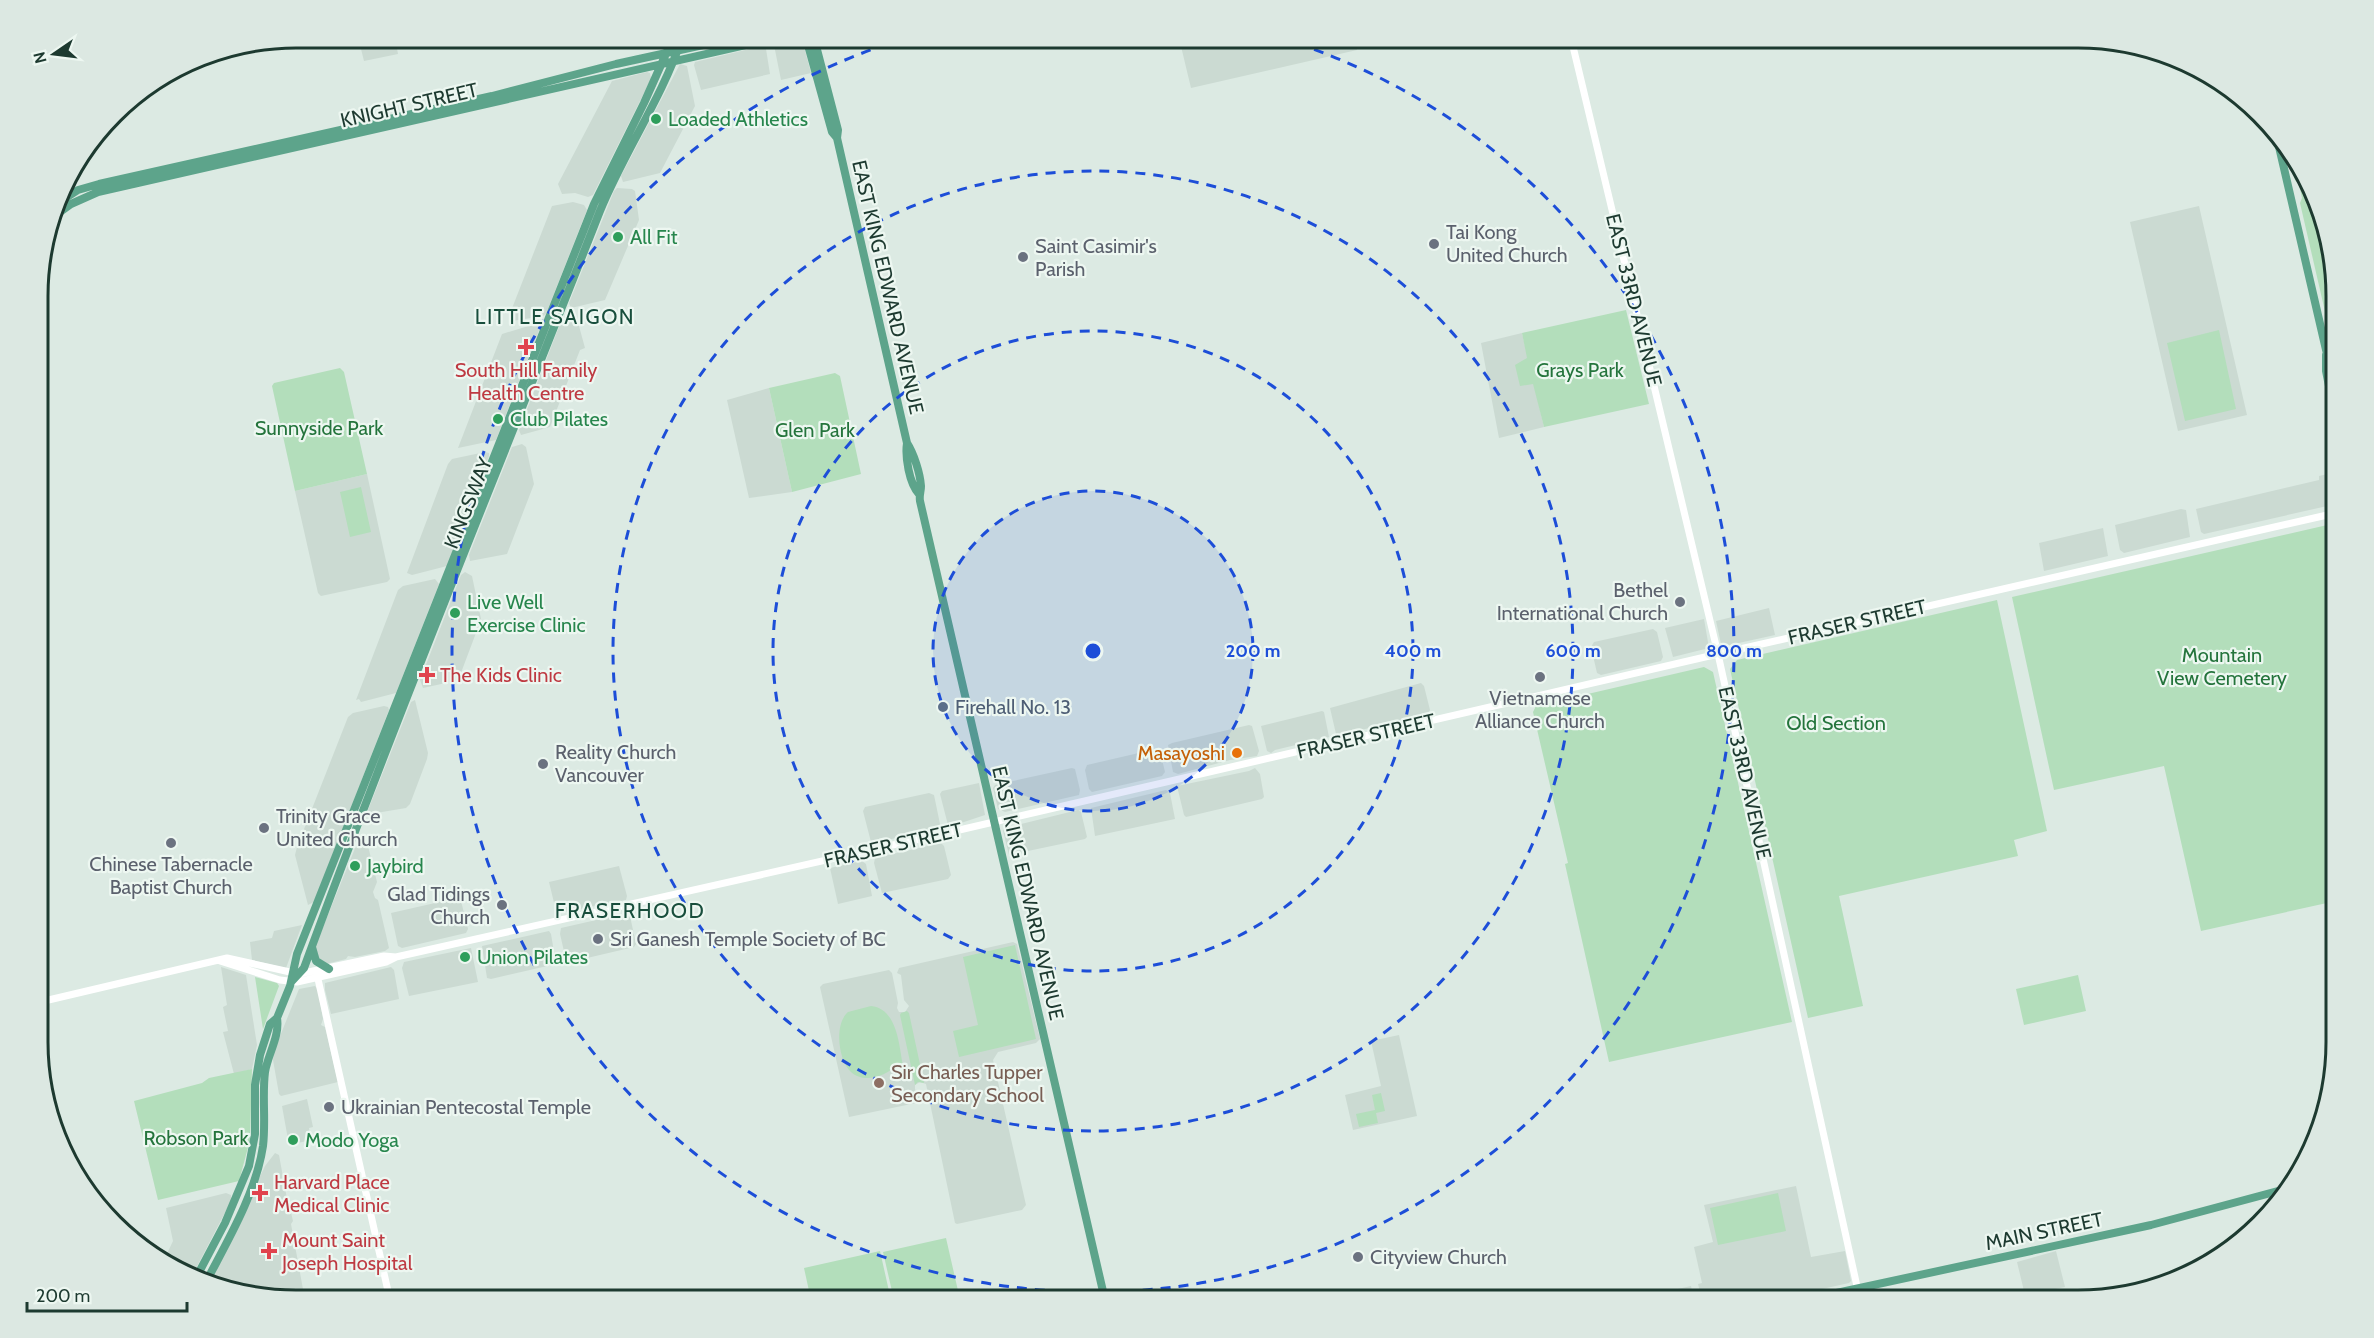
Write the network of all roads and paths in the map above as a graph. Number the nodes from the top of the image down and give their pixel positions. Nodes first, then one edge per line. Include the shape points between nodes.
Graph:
1 (669, 48) edge
2 (678, 48) edge
3 (690, 48) edge
4 (732, 48) edge
5 (809, 48) edge
6 (817, 48) edge
7 (1573, 48) edge
8 (677, 51) junction
9 (667, 53) junction
10 (673, 61) junction
11 (662, 64) junction
12 (837, 138) junction
13 (2280, 153) edge
14 (70, 195) edge
15 (64, 210) edge
16 (2326, 354) joint
17 (2326, 371) edge
18 (2326, 515) edge
19 (1718, 654) junction
20 (995, 822) junction
21 (312, 946) junction
22 (396, 957) junction
23 (329, 969) junction
24 (294, 976) junction
25 (318, 979) junction
26 (48, 1000) edge
27 (277, 1018) junction
28 (2276, 1191) edge
29 (200, 1270) edge
30 (210, 1274) edge
31 (1858, 1288) junction
32 (388, 1290) edge
33 (1103, 1290) edge
34 (1849, 1290) edge

1 - 9 main road, KINGSWAY
2 - 8 main road, KINGSWAY
3 - 8 main road, KNIGHT STREET
4 - 10 main road, KNIGHT STREET
5 - 12 main road, EAST KING EDWARD AVENUE
6 - 12 main road, EAST KING EDWARD AVENUE
7 - 19 street, EAST 33RD AVENUE
8 - 9 main road, KNIGHT STREET
8 - 10 main road, KINGSWAY
9 - 11 main road, KINGSWAY
9 - 14 main road, KNIGHT STREET via 99,184
10 - 11 main road, KNIGHT STREET
10 - 21 main road, KINGSWAY via 602,207
11 - 15 main road, KNIGHT STREET via 98,192
11 - 24 main road, KINGSWAY via 594,204 307,928
12 - 20 main road, EAST KING EDWARD AVENUE via 907,443 914,489 919,494
13 - 16 main road
16 - 17 main road
18 - 19 street, FRASER STREET
19 - 20 street, FRASER STREET
19 - 31 street, EAST 33RD AVENUE
20 - 22 street, FRASER STREET
20 - 33 main road, EAST KING EDWARD AVENUE
21 - 23 main road via 316,961
21 - 24 main road, KINGSWAY via 304,968
22 - 23 street, FRASER STREET via 384,956
22 - 25 street, FRASER STREET
23 - 24 street, FRASER STREET
24 - 25 street, FRASER STREET
24 - 26 street, FRASER STREET via 220,961
24 - 27 main road, KINGSWAY
25 - 32 street
27 - 29 main road, KINGSWAY via 270,1024 258,1061 255,1134 248,1172
27 - 30 main road, KINGSWAY via 279,1028 265,1071 264,1134 258,1167
28 - 31 main road, MAIN STREET via 2151,1225
31 - 34 main road, MAIN STREET

